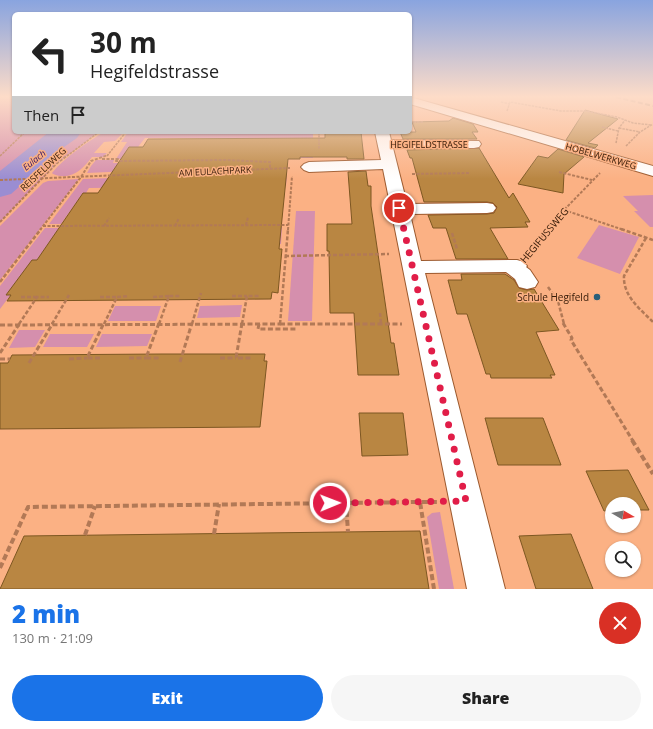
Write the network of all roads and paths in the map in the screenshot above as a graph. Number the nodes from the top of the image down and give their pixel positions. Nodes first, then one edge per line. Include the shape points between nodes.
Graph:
1 (622, 124) edge
2 (652, 124) edge
3 (496, 125) edge
4 (602, 127) dead end
5 (619, 128) junction
6 (618, 131) junction
7 (640, 132) junction
8 (23, 134) edge
9 (96, 134) edge
10 (124, 134) edge
11 (474, 144) dead end
12 (616, 148) dead end
13 (624, 149) dead end
14 (391, 153) edge
15 (0, 156) edge
16 (94, 159) junction
17 (309, 167) dead end
18 (270, 169) junction
19 (604, 169) dead end
20 (653, 171) edge
21 (559, 172) dead end
22 (470, 173) dead end
23 (590, 176) dead end
24 (81, 177) junction
25 (41, 178) junction
26 (588, 179) junction
27 (0, 180) edge
28 (593, 180) junction
29 (399, 208) junction
30 (487, 208) dead end
31 (564, 210) junction
32 (248, 217) dead end
33 (109, 218) dead end
34 (179, 218) dead end
35 (0, 222) edge
36 (246, 225) junction
37 (288, 225) junction
38 (43, 226) junction
39 (104, 226) junction
40 (175, 226) junction
41 (646, 238) junction
42 (653, 240) edge
43 (373, 251) dead end
44 (373, 254) junction
45 (286, 256) junction
46 (404, 261) junction
47 (519, 272) junction
48 (0, 282) edge
49 (201, 293) dead end
50 (70, 295) dead end
51 (129, 296) dead end
52 (169, 296) junction
53 (181, 296) dead end
54 (232, 296) dead end
55 (247, 296) junction
56 (260, 296) dead end
57 (21, 297) dead end
58 (37, 297) junction
59 (49, 297) dead end
60 (100, 297) dead end
61 (117, 297) junction
62 (153, 297) dead end
63 (380, 313) dead end
64 (653, 322) edge
65 (104, 324) junction
66 (159, 324) junction
67 (191, 324) junction
68 (242, 324) junction
69 (259, 324) junction
70 (280, 324) junction
71 (381, 324) junction
72 (425, 324) junction
73 (0, 325) edge
74 (19, 325) junction
75 (52, 325) junction
76 (297, 329) dead end
77 (0, 353) edge
78 (87, 358) junction
79 (100, 358) dead end
80 (129, 358) dead end
81 (146, 358) junction
82 (160, 358) dead end
83 (220, 358) dead end
84 (236, 358) junction
85 (251, 358) dead end
86 (0, 359) edge
87 (10, 359) dead end
88 (69, 359) dead end
89 (180, 362) dead end
90 (29, 363) dead end
91 (653, 474) edge
92 (466, 501) junction
93 (346, 502) junction
94 (420, 502) junction
95 (219, 504) junction
96 (96, 506) junction
97 (348, 532) dead end
98 (214, 534) dead end
99 (85, 536) dead end
100 (0, 568) edge
101 (434, 589) edge
102 (486, 589) edge

1 - 5 path
2 - 7 path
3 - 20 street, HOBELWERKWEG
4 - 6 path
5 - 6 path
5 - 7 path
6 - 12 path
7 - 13 path
8 - 15 path
9 - 25 path, REISFELDWEG
10 - 16 path via 107,156
11 - 14 street, HEGIFELDSTRASSE
14 - 17 street
14 - 22 path
14 - 29 street
16 - 18 path via 251,160 270,162
16 - 24 path
18 - 24 path, AM EULACHPARK
18 - 37 path, AM EULACHPARK via 292,168
19 - 28 path, HEGIFUSSWEG
21 - 26 path
23 - 26 path
24 - 25 path, AM EULACHPARK
24 - 38 path
25 - 27 path, AM EULACHPARK
25 - 35 path, REISFELDWEG
26 - 28 path
28 - 31 path, HEGIFUSSWEG
29 - 30 street
29 - 46 street
31 - 41 path
31 - 47 path, HEGIFUSSWEG
32 - 36 path
33 - 39 path
34 - 40 path
36 - 37 path
36 - 40 path
37 - 45 path
38 - 39 path
38 - 48 path
39 - 40 path
41 - 42 path
41 - 64 path via 622,282 626,292
43 - 44 path
44 - 45 path
44 - 46 path
45 - 70 path
46 - 47 street, HEGIFUSSWEG
46 - 72 street
47 - 91 path via 542,277 558,301 562,321 572,340
49 - 67 path
50 - 75 path
51 - 61 path
52 - 53 path
52 - 62 path
52 - 66 path
54 - 55 path
55 - 56 path
55 - 68 path
57 - 58 path
58 - 59 path
58 - 74 path
60 - 61 path
61 - 65 path
63 - 71 path
65 - 66 path
65 - 75 path
65 - 78 path
66 - 67 path
66 - 81 path
67 - 68 path
67 - 89 path
68 - 69 path
68 - 84 path
69 - 70 path
69 - 76 path via 258,329
70 - 71 path
71 - 72 path
72 - 92 street
73 - 74 path
74 - 75 path
74 - 77 path
75 - 90 path
78 - 79 path
78 - 88 path
80 - 81 path
81 - 82 path
83 - 84 path
84 - 85 path
86 - 87 path
92 - 94 path
92 - 102 street
93 - 94 path
93 - 95 path
93 - 97 path
94 - 101 path
95 - 96 path
95 - 98 path
96 - 99 path
96 - 100 path via 28,507

